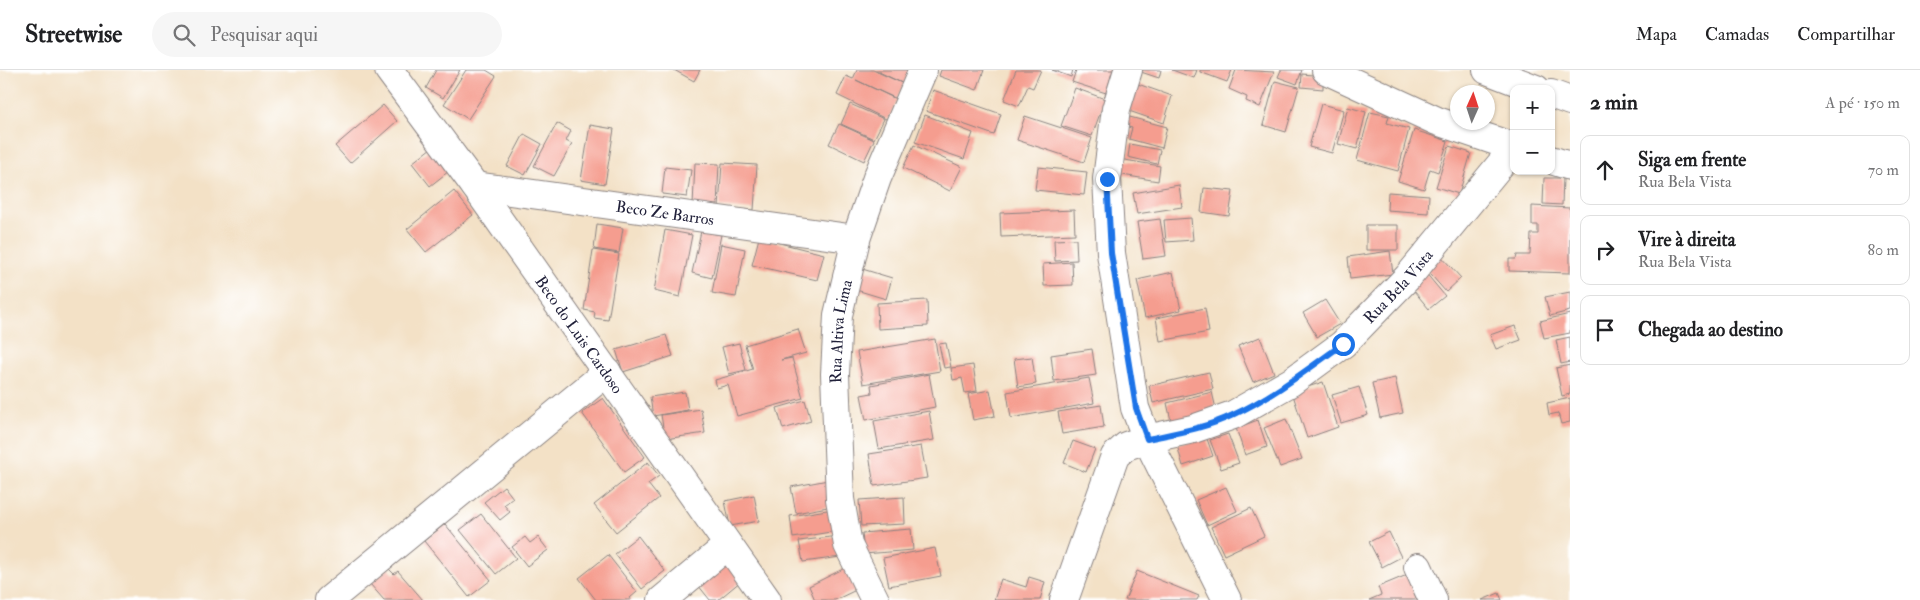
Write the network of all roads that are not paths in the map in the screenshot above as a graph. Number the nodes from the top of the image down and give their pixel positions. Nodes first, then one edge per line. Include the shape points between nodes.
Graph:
1 (389, 70) edge
2 (923, 70) edge
3 (1128, 70) edge
4 (1326, 70) edge
5 (1487, 70) edge
6 (1526, 85) edge
7 (1555, 96) edge
8 (1570, 102) edge
9 (1510, 146) edge
10 (1510, 152) edge
11 (1555, 161) edge
12 (1570, 166) edge
13 (475, 186) junction
14 (856, 239) junction
15 (606, 372) junction
16 (1147, 439) junction
17 (727, 546) junction
18 (1418, 567) dead end
19 (329, 600) edge
20 (662, 600) edge
21 (767, 600) edge
22 (874, 600) edge
23 (1064, 600) edge
24 (1227, 600) edge
25 (1433, 600) edge

1 - 13 street, Beco do Luis Cardoso
2 - 14 street, Rua Altiva Lima via 877,178
3 - 16 street via 1116,109 1107,179 1112,263 1136,408
4 - 9 street via 1437,121
5 - 6 street
7 - 8 street
10 - 16 street, Rua Bela Vista via 1408,277 1343,344 1291,382 1233,415 1193,429
11 - 12 street
13 - 14 street, Beco Ze Barros
13 - 15 street, Beco do Luis Cardoso
14 - 22 street, Rua Altiva Lima via 838,314 836,439 840,499 848,545
15 - 17 street, Beco do Luis Cardoso
15 - 19 street
16 - 23 street, Rua Bela Vista via 1126,446 1115,456
16 - 24 street
17 - 20 street
17 - 21 street, Beco do Luis Cardoso
18 - 25 street

